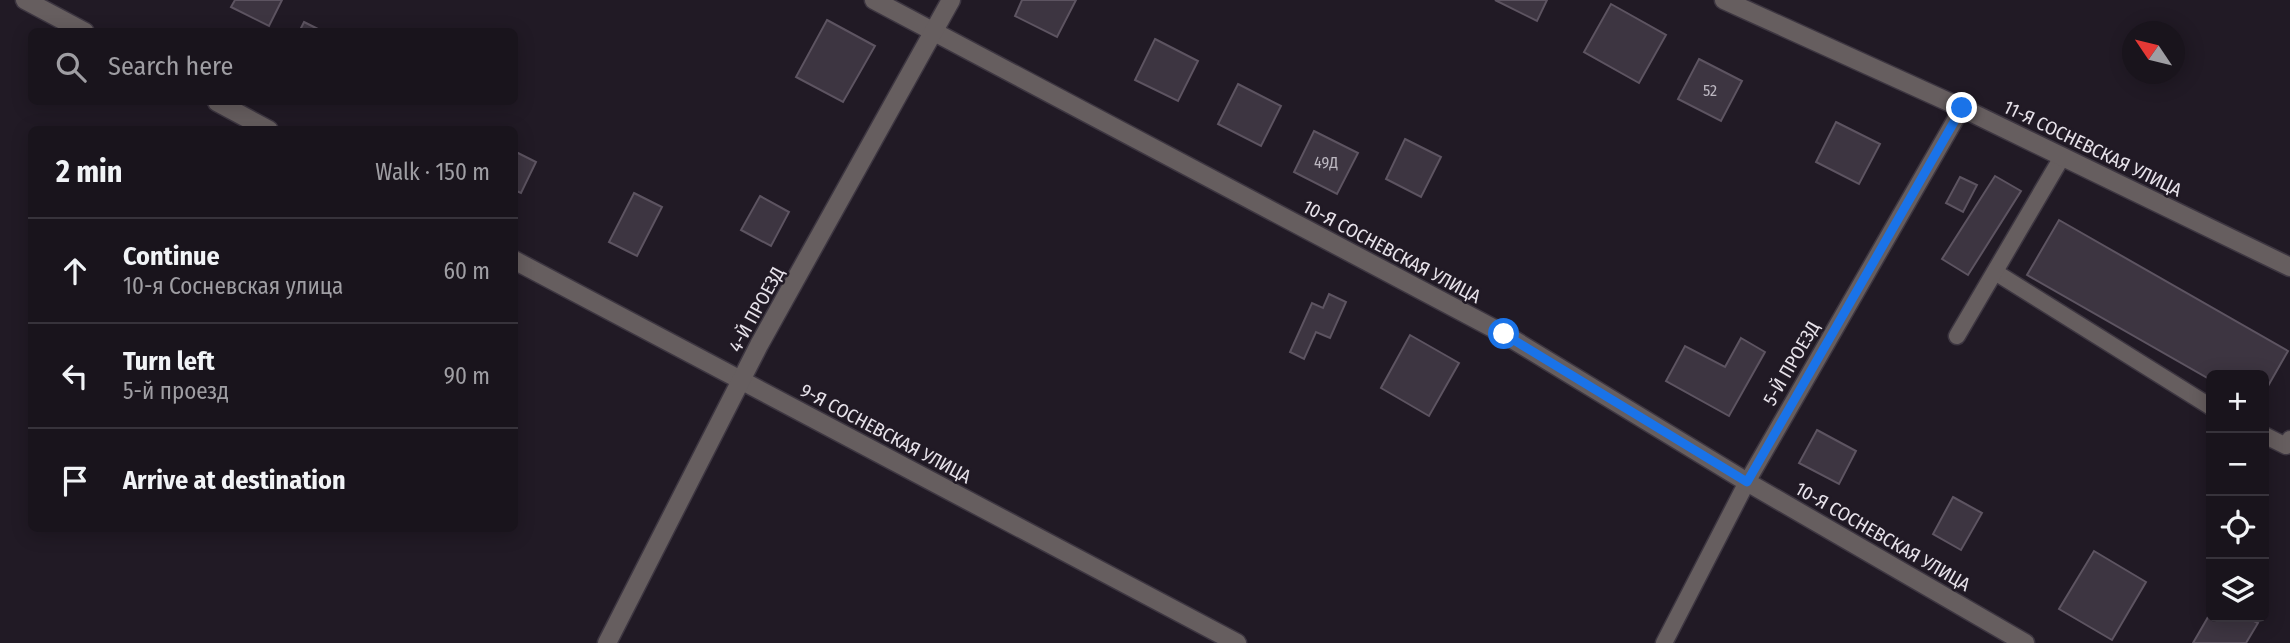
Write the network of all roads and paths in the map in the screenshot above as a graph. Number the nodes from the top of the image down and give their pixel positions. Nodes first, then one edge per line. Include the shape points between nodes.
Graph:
1 (25, 0) edge
2 (874, 0) edge
3 (951, 0) edge
4 (1724, 0) edge
5 (78, 28) edge
6 (935, 32) junction
7 (223, 105) edge
8 (1962, 108) junction
9 (262, 126) edge
10 (2062, 158) junction
11 (518, 262) edge
12 (2290, 267) edge
13 (1995, 272) junction
14 (1957, 337) dead end
15 (741, 380) junction
16 (2206, 404) edge
17 (2269, 437) edge
18 (2289, 447) edge
19 (1747, 482) junction
20 (607, 643) edge
21 (1237, 643) edge
22 (1664, 643) edge
23 (2025, 643) edge

1 - 5 street
2 - 6 street, 10-Я СОСНЕВСКАЯ УЛИЦА
3 - 6 street, 4-Й ПРОЕЗД
4 - 8 street, 11-Я СОСНЕВСКАЯ УЛИЦА
6 - 15 street, 4-Й ПРОЕЗД
6 - 19 street, 10-Я СОСНЕВСКАЯ УЛИЦА via 1504,334
7 - 9 street
8 - 10 street, 11-Я СОСНЕВСКАЯ УЛИЦА
8 - 19 lane, 5-Й ПРОЕЗД
10 - 12 street, 11-Я СОСНЕВСКАЯ УЛИЦА
10 - 13 lane
11 - 15 street, 9-Я СОСНЕВСКАЯ УЛИЦА
13 - 14 lane
13 - 16 lane
15 - 20 street, 4-Й ПРОЕЗД
15 - 21 street, 9-Я СОСНЕВСКАЯ УЛИЦА
17 - 18 lane
19 - 22 lane, 5-Й ПРОЕЗД
19 - 23 street, 10-Я СОСНЕВСКАЯ УЛИЦА

